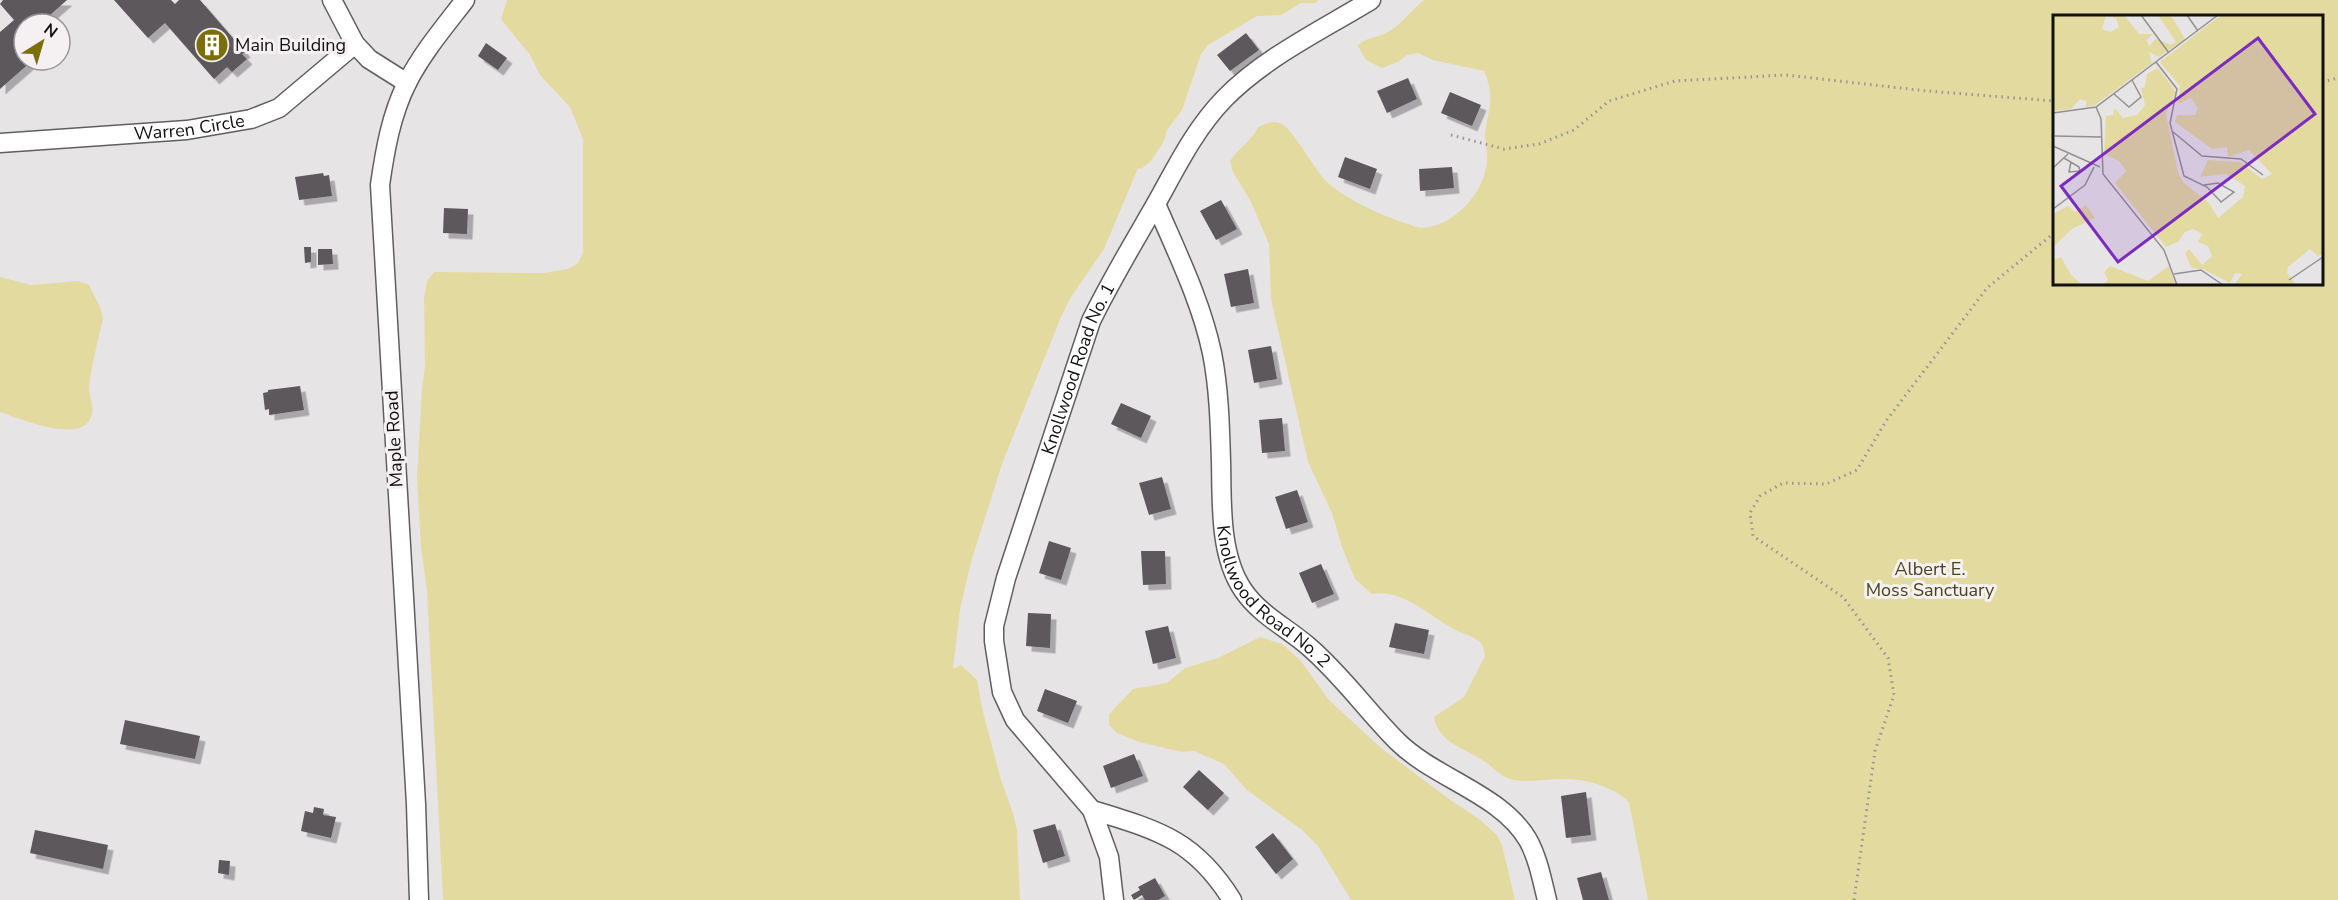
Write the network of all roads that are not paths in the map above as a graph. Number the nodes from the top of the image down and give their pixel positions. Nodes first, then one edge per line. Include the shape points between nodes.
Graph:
1 (332, 0) edge
2 (465, 0) edge
3 (1371, 0) edge
4 (355, 44) junction
5 (407, 83) junction
6 (0, 143) edge
7 (1156, 204) junction
8 (1092, 810) junction
9 (419, 900) edge
10 (1114, 900) edge
11 (1232, 900) edge
12 (1547, 900) edge

1 - 4 street
2 - 5 street, Maple Road
3 - 7 street, Knollwood Road No. 1 via 1290,48 1225,98 1205,120
4 - 5 street via 369,59
4 - 6 street, Warren Circle via 279,108 251,119 176,130
5 - 9 street, Maple Road via 385,147 381,185
7 - 8 street, Knollwood Road No. 1 via 1091,321 1022,527 994,626 1002,692 1015,720
7 - 12 street, Knollwood Road No. 2 via 1194,294 1211,351 1216,380 1222,515 1231,562 1242,590 1273,621 1324,661 1399,743 1503,811 1518,825 1538,862
8 - 10 street, Knollwood Road No. 1 via 1108,857
8 - 11 street via 1181,843 1210,868

